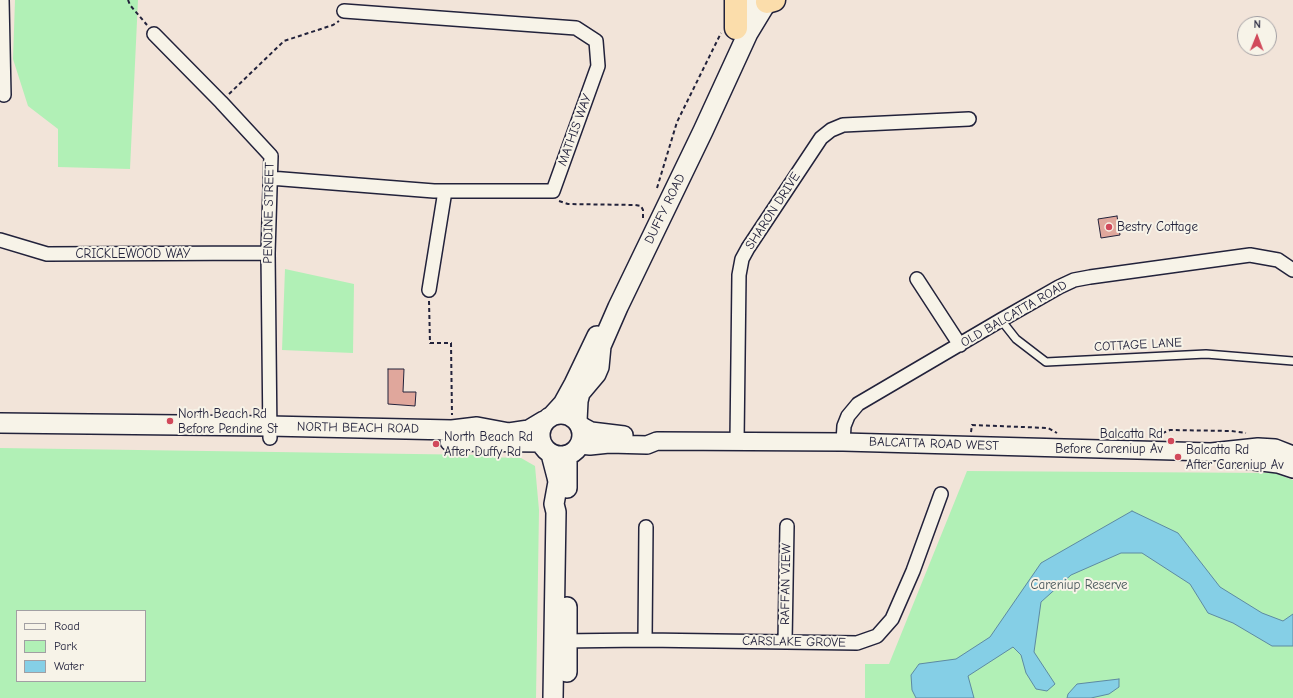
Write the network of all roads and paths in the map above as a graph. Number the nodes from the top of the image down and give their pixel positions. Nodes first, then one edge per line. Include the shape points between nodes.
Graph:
1 (2, 0) edge
2 (128, 0) edge
3 (736, 0) edge
4 (765, 1) edge
5 (344, 11) joint
6 (728, 30) junction
7 (154, 34) joint
8 (4, 95) dead end
9 (221, 102) junction
10 (969, 119) dead end
11 (270, 178) junction
12 (657, 188) dead end
13 (445, 191) junction
14 (553, 191) junction
15 (648, 228) junction
16 (0, 240) edge
17 (268, 253) junction
18 (1293, 270) edge
19 (918, 279) dead end
20 (429, 290) joint
21 (1001, 320) junction
22 (960, 346) junction
23 (1293, 361) edge
24 (549, 418) junction
25 (452, 420) dead end
26 (0, 423) edge
27 (578, 423) junction
28 (270, 432) junction
29 (1251, 434) dead end
30 (1060, 435) dead end
31 (0, 436) edge
32 (1152, 438) dead end
33 (657, 441) junction
34 (737, 441) junction
35 (843, 442) junction
36 (970, 445) junction
37 (560, 449) junction
38 (1211, 452) junction
39 (1293, 455) edge
40 (1293, 469) edge
41 (941, 494) dead end
42 (788, 526) dead end
43 (646, 527) dead end
44 (645, 640) junction
45 (560, 641) junction
46 (785, 642) junction
47 (553, 698) edge
48 (566, 698) edge

1 - 8 street
2 - 7 path
3 - 6 highway
4 - 6 main road, DUFFY ROAD
4 - 27 main road, DUFFY ROAD via 618,307 601,346 596,374 580,393
5 - 9 path via 340,20 333,25 284,41
5 - 14 street, MATHIS WAY via 576,28 596,41 598,66
6 - 12 path via 677,122
6 - 15 main road, DUFFY ROAD via 679,162
7 - 9 street, PENDINE STREET
9 - 11 street, PENDINE STREET via 271,156
10 - 34 street, SHARON DRIVE via 843,126 831,130 821,138 742,260 739,275
11 - 13 street
11 - 17 street, PENDINE STREET
13 - 14 street
13 - 20 street
14 - 15 path via 558,201 568,204 641,206 643,223
15 - 24 main road, DUFFY ROAD via 574,384 563,404
16 - 17 street, CRICKLEWOOD WAY via 48,254
17 - 28 street, PENDINE STREET
18 - 21 street, OLD BALCATTA ROAD via 1278,260 1250,255 1090,277 1074,280 1059,287
19 - 22 street
20 - 25 path via 430,343 451,343
21 - 22 street, OLD BALCATTA ROAD
21 - 23 lane, COTTAGE LANE via 1016,339 1046,362 1206,354
22 - 35 street, OLD BALCATTA ROAD via 858,404 844,426
24 - 27 main road via 566,414
24 - 28 main road, NORTH BEACH ROAD via 529,430 509,433 477,428
24 - 37 main road via 539,431
26 - 28 main road, NORTH BEACH ROAD
27 - 33 street, BALCATTA ROAD WEST via 591,431 645,437
27 - 37 main road via 582,438
28 - 31 main road, NORTH BEACH ROAD
28 - 37 main road, NORTH BEACH ROAD
29 - 32 path via 1231,430 1170,430
30 - 36 path via 1048,428 972,425
33 - 34 street, BALCATTA ROAD WEST
33 - 37 street, BALCATTA ROAD WEST via 646,445 609,444
34 - 35 street, BALCATTA ROAD WEST
35 - 36 street, BALCATTA ROAD WEST
36 - 38 street, BALCATTA ROAD WEST
37 - 45 main road via 554,504
38 - 39 street, BALCATTA ROAD WEST via 1258,447 1275,448
38 - 40 street, BALCATTA ROAD WEST
41 - 46 street, CARSLAKE GROVE via 913,571 892,619 877,636 857,643
42 - 46 street, RAFFAN VIEW
43 - 44 street
44 - 45 street, CARSLAKE GROVE
44 - 46 street, CARSLAKE GROVE
45 - 47 main road
45 - 48 main road

